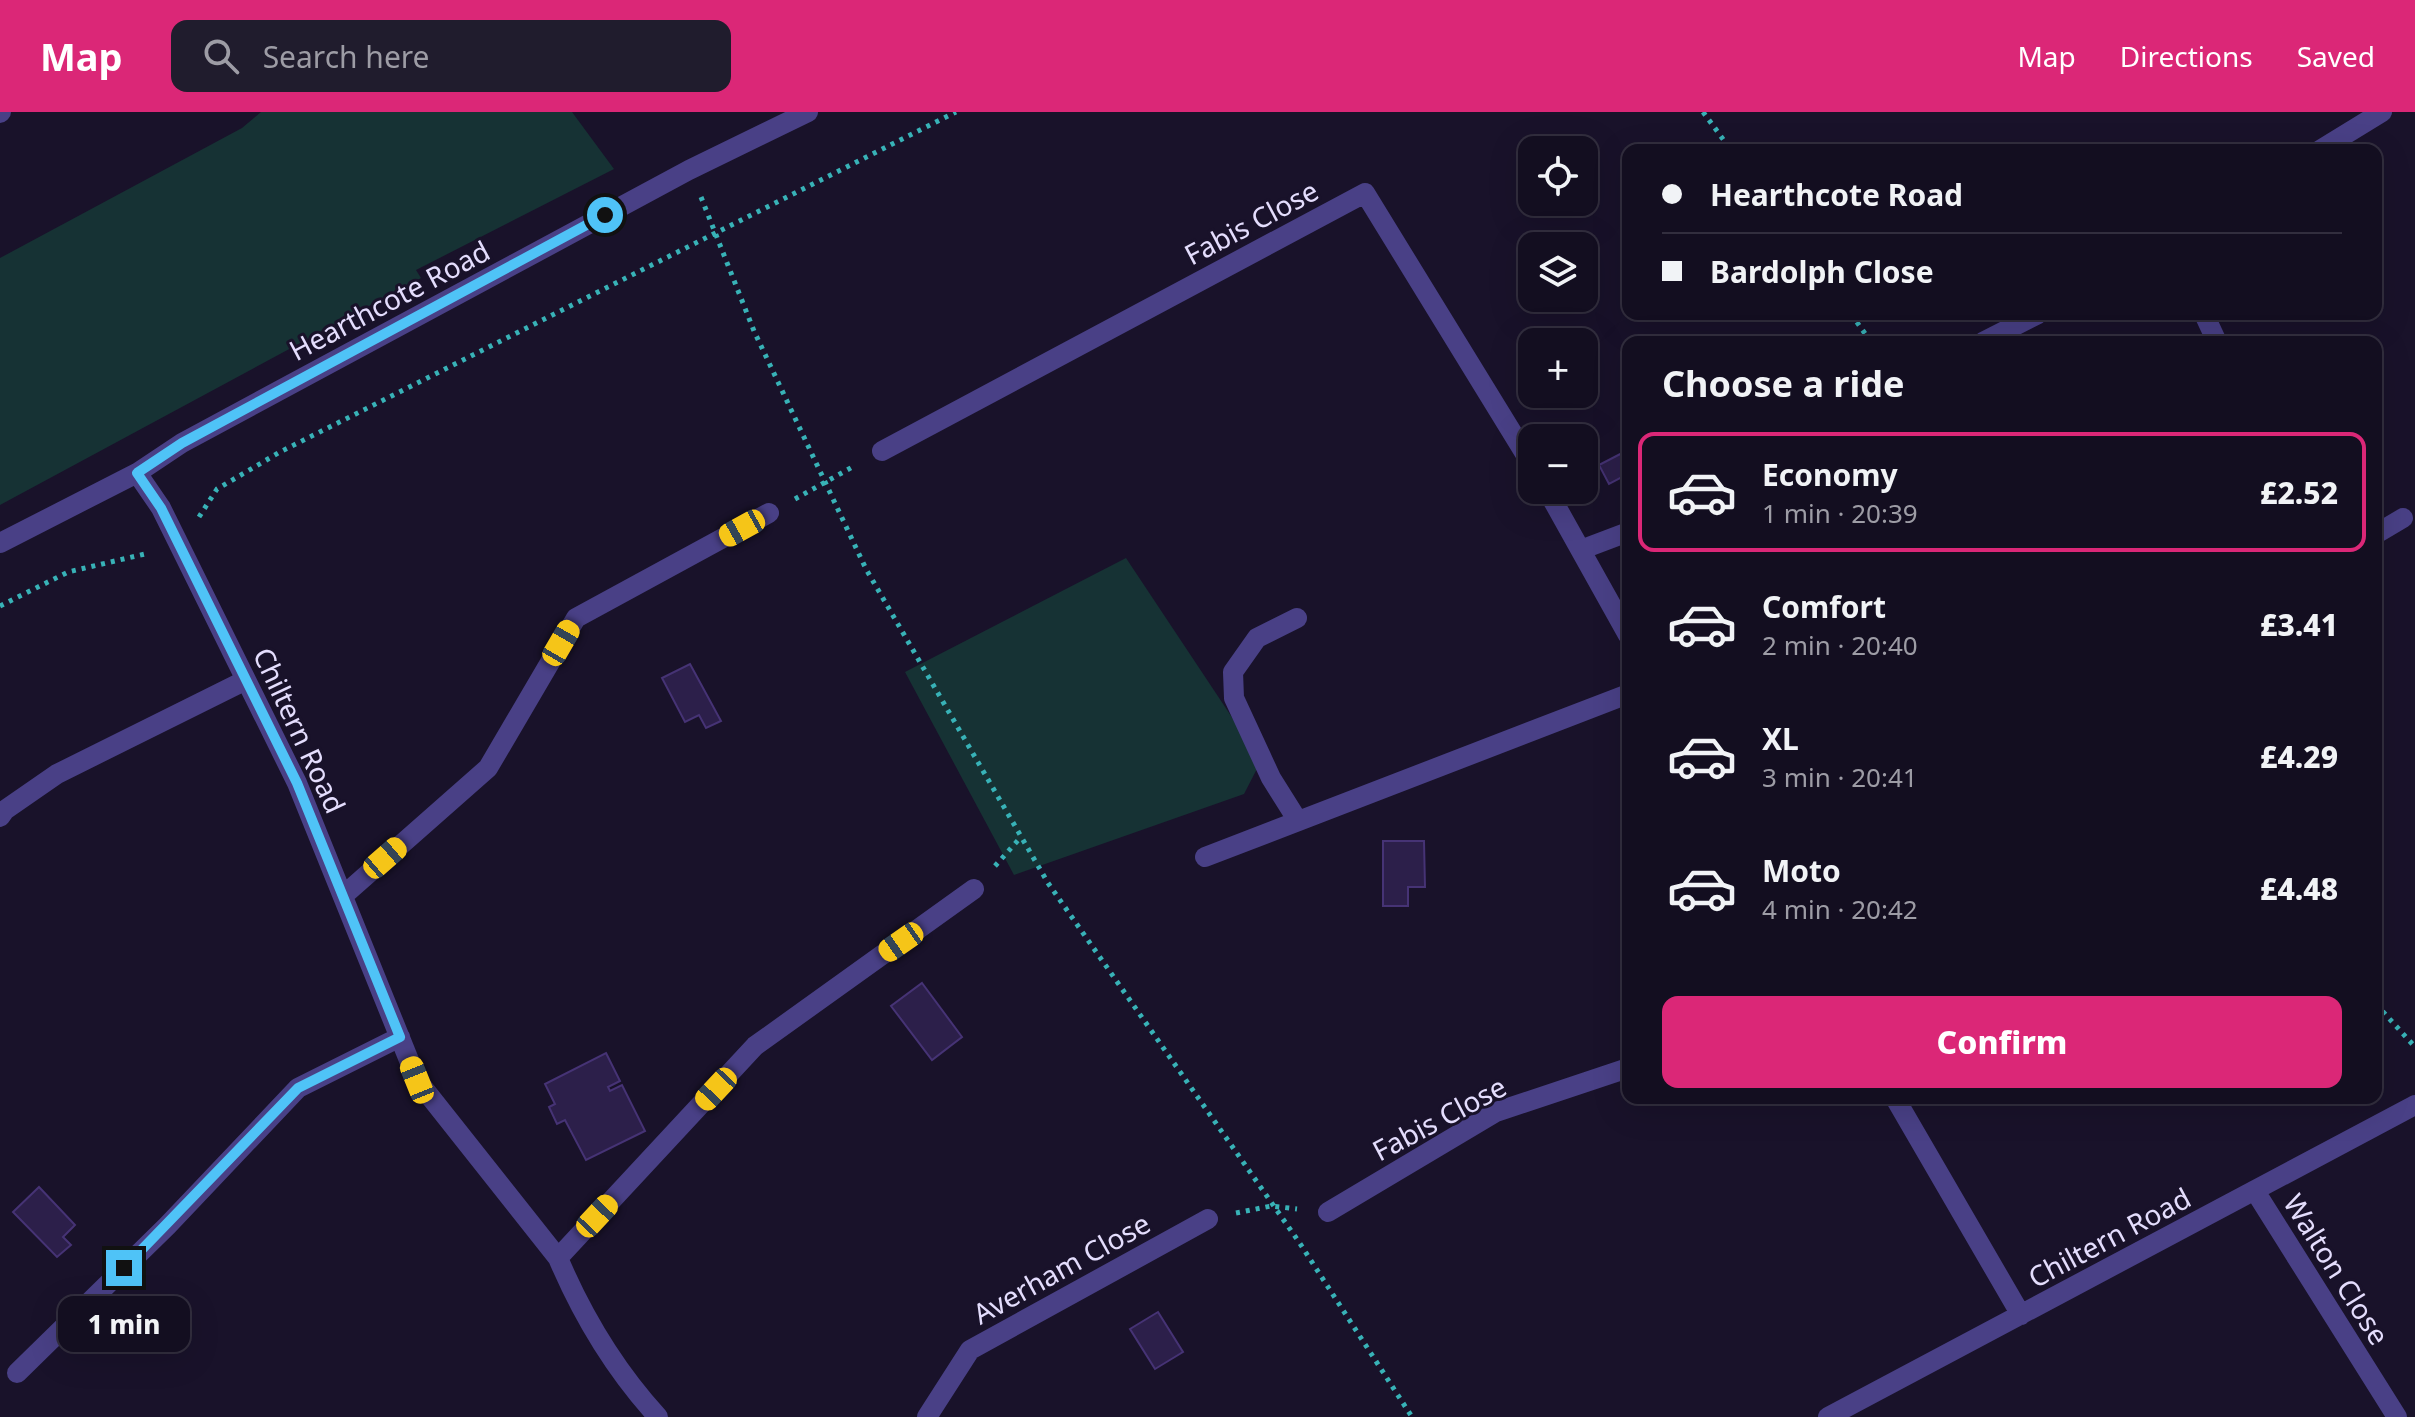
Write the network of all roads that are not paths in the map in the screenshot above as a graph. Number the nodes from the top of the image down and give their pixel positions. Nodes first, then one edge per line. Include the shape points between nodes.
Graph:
1 (808, 112) edge
2 (2382, 112) edge
3 (2330, 144) edge
4 (2026, 320) edge
5 (1995, 336) edge
6 (1518, 442) edge
7 (882, 451) road end
8 (137, 473) junction
9 (1556, 504) edge
10 (769, 513) road end
11 (2403, 518) dead end
12 (2382, 530) edge
13 (1622, 534) edge
14 (0, 543) edge
15 (1583, 549) junction
16 (1297, 618) dead end
17 (1622, 624) edge
18 (246, 680) junction
19 (1622, 696) edge
20 (0, 817) edge
21 (1298, 821) junction
22 (1205, 857) dead end
23 (974, 889) road end
24 (344, 895) junction
25 (400, 1037) junction
26 (1622, 1070) edge
27 (1898, 1104) edge
28 (2415, 1105) edge
29 (2255, 1191) junction
30 (1328, 1212) road end
31 (1208, 1219) road end
32 (558, 1258) junction
33 (2021, 1315) junction
34 (17, 1373) dead end
35 (658, 1417) edge
36 (927, 1417) edge
37 (1828, 1417) edge
38 (2397, 1417) edge

1 - 8 street, Hearthcote Road via 689,170 182,443
2 - 3 street
4 - 5 street
6 - 7 street, Fabis Close via 1365,193
8 - 14 street, Hearthcote Road
8 - 18 street, Chiltern Road via 161,508
9 - 15 street
10 - 24 street via 576,618 488,768
11 - 12 street
13 - 15 street
15 - 17 street
16 - 21 street via 1257,638 1233,672 1234,698 1271,778
18 - 20 street via 57,774
18 - 24 street, Chiltern Road
19 - 21 street
21 - 22 street
23 - 32 street via 755,1046
24 - 25 street, Chiltern Road
25 - 32 street, Chiltern Road via 417,1080
25 - 34 street via 298,1088
26 - 30 street, Fabis Close via 1496,1112
27 - 33 street
28 - 29 street, Chiltern Road
29 - 33 street, Chiltern Road
29 - 38 street, Walton Close
31 - 36 street, Averham Close via 970,1350
32 - 35 street, Chiltern Road via 622,1377
33 - 37 street, Chiltern Road

